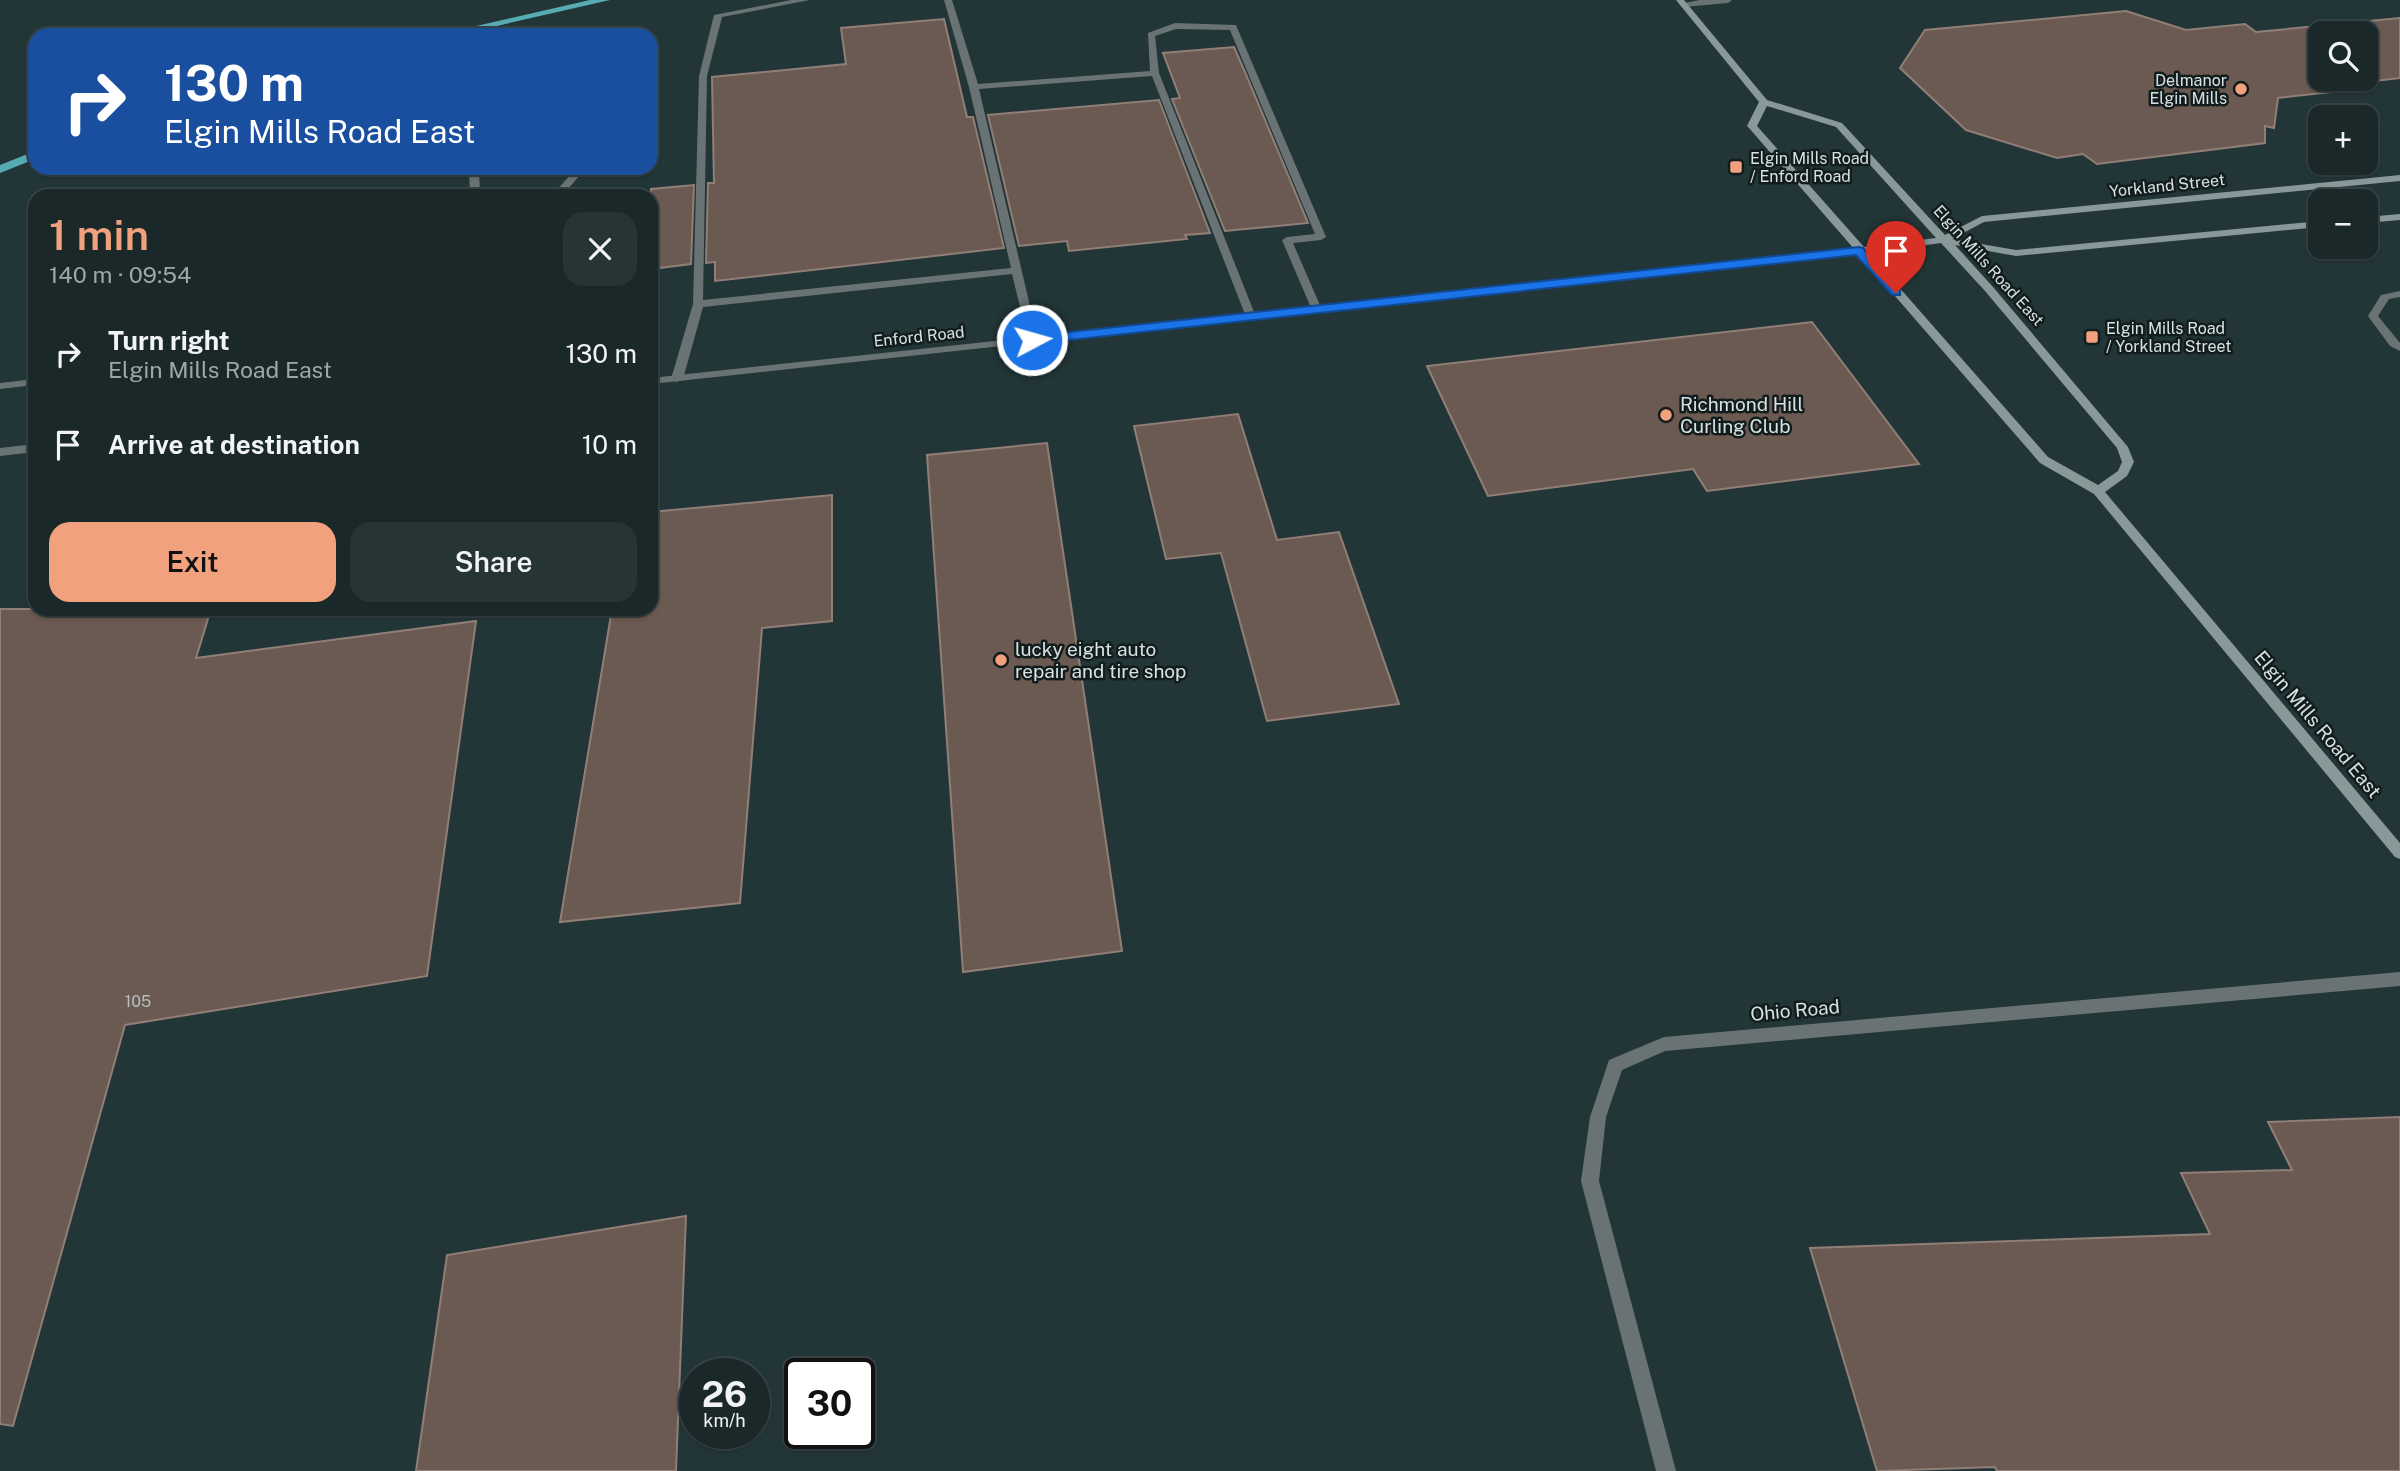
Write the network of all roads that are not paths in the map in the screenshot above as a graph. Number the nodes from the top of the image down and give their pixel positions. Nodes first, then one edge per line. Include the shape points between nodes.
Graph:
1 (806, 0) edge
2 (948, 0) edge
3 (1728, 0) edge
4 (1681, 2) edge
5 (1155, 73) junction
6 (974, 87) junction
7 (1764, 102) junction
8 (575, 175) edge
9 (2400, 178) edge
10 (563, 189) edge
11 (2400, 217) edge
12 (2378, 219) edge
13 (2308, 226) edge
14 (1942, 240) junction
15 (1859, 251) junction
16 (1017, 270) junction
17 (2400, 294) edge
18 (698, 304) junction
19 (1317, 310) junction
20 (1251, 317) junction
21 (1032, 340) junction
22 (2400, 348) edge
23 (677, 379) junction
24 (658, 380) edge
25 (28, 383) edge
26 (0, 386) edge
27 (28, 449) edge
28 (0, 452) edge
29 (2098, 491) junction
30 (2400, 852) edge
31 (2400, 979) edge
32 (1666, 1471) edge

1 - 18 street via 718,15 703,76
2 - 6 street
3 - 4 street
4 - 7 main road
5 - 6 street
5 - 19 street via 1151,35 1175,26 1233,27 1321,237 1287,240
5 - 20 street
6 - 16 street
7 - 14 main road, Elgin Mills Road East via 1839,125
7 - 15 main road, Elgin Mills Road East via 1752,126
8 - 10 street
9 - 14 main road, Yorkland Street via 1982,219
11 - 12 main road
13 - 14 main road, Yorkland Street via 2016,253
14 - 15 main road, Yorkland Street
14 - 29 main road, Elgin Mills Road East via 2122,447 2128,462 2123,473
15 - 19 street, Enford Road
15 - 29 main road, Elgin Mills Road East via 2044,460
16 - 18 street
16 - 21 street
17 - 22 street via 2385,297 2374,316
18 - 23 street
19 - 20 street, Enford Road
20 - 21 street, Enford Road
21 - 23 street, Enford Road
23 - 24 street, Enford Road
25 - 26 street
27 - 28 street
29 - 30 main road, Elgin Mills Road East
31 - 32 street, Ohio Road via 1664,1044 1615,1065 1598,1117 1590,1181

